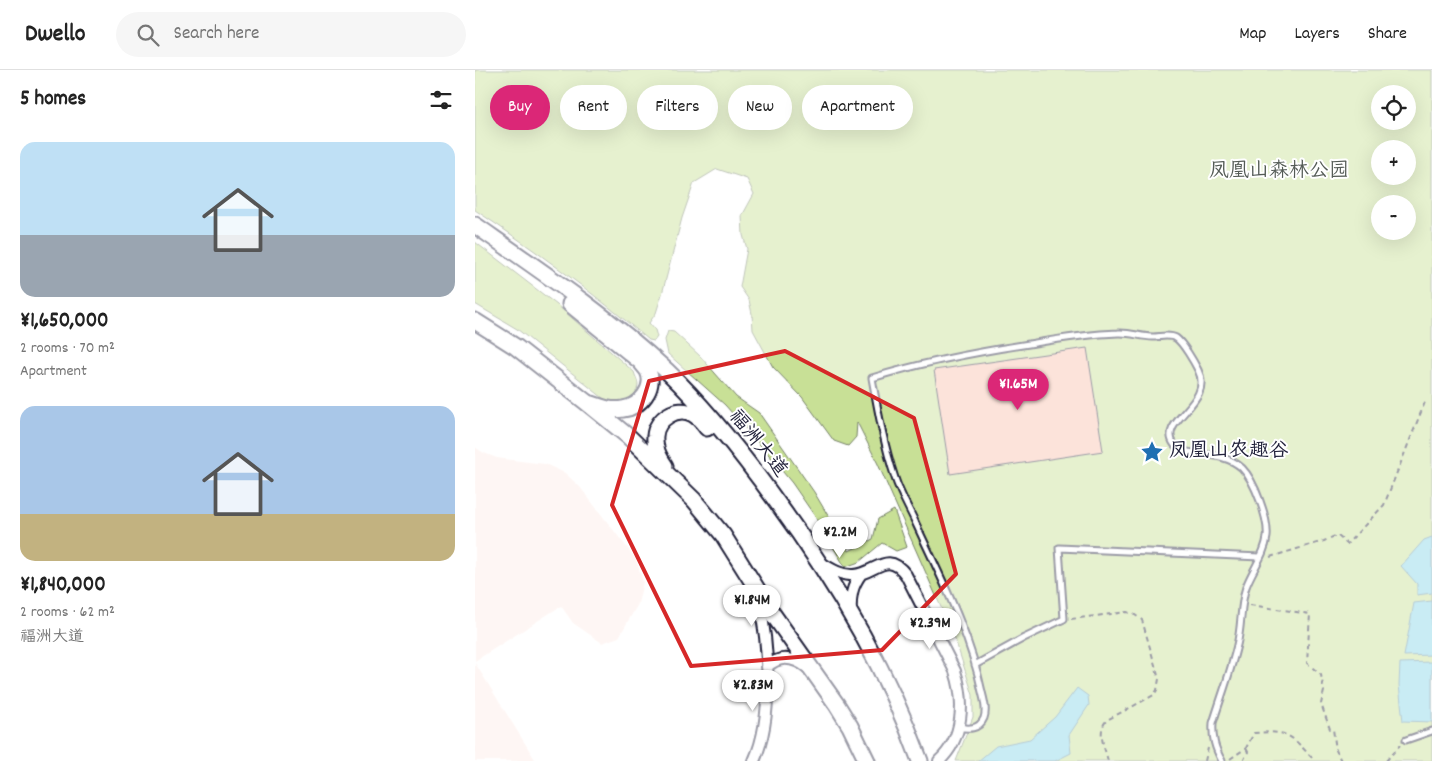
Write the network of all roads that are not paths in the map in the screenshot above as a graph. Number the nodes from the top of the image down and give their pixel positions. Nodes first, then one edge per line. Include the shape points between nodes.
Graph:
1 (475, 224) edge
2 (508, 248) junction
3 (475, 321) edge
4 (586, 402) junction
5 (678, 484) junction
6 (767, 487) junction
7 (1260, 557) junction
8 (818, 560) junction
9 (861, 574) junction
10 (755, 585) junction
11 (851, 614) junction
12 (975, 665) junction
13 (767, 667) junction
14 (813, 671) junction
15 (958, 727) junction
16 (1432, 731) edge
17 (1406, 740) road end
18 (754, 761) edge
19 (867, 761) edge
20 (920, 761) edge
21 (939, 761) edge
22 (1221, 761) edge

1 - 2 main road, 福洲大道
2 - 4 main road via 647,370 650,377 648,389 634,406 616,410
2 - 6 main road, 福洲大道 via 640,347 714,421
3 - 4 main road via 515,347
4 - 5 main road
5 - 6 main road via 659,456 655,434 666,416 685,411 697,417
5 - 10 main road via 723,535
6 - 8 main road, 福洲大道
7 - 12 lane via 1059,548 1064,620
7 - 12 lane via 1267,536 1266,519 1249,476 1241,467 1223,457 1179,450 1173,443 1173,426 1196,400 1202,384 1195,365 1175,338 1119,333 1052,340 916,364 872,378 895,479 948,594
7 - 22 lane via 1246,586 1237,643 1213,723 1212,736
8 - 9 street via 842,573
8 - 11 main road, 福洲大道
9 - 11 street via 850,597
9 - 15 street via 885,563 897,566 906,575 961,688
10 - 13 street via 766,638
10 - 14 main road
11 - 20 main road, 福洲大道 via 899,708
12 - 15 lane via 985,716 976,727
13 - 14 street via 772,662 787,658
13 - 18 street via 763,734
14 - 19 main road via 850,726
15 - 21 street
16 - 17 lane

